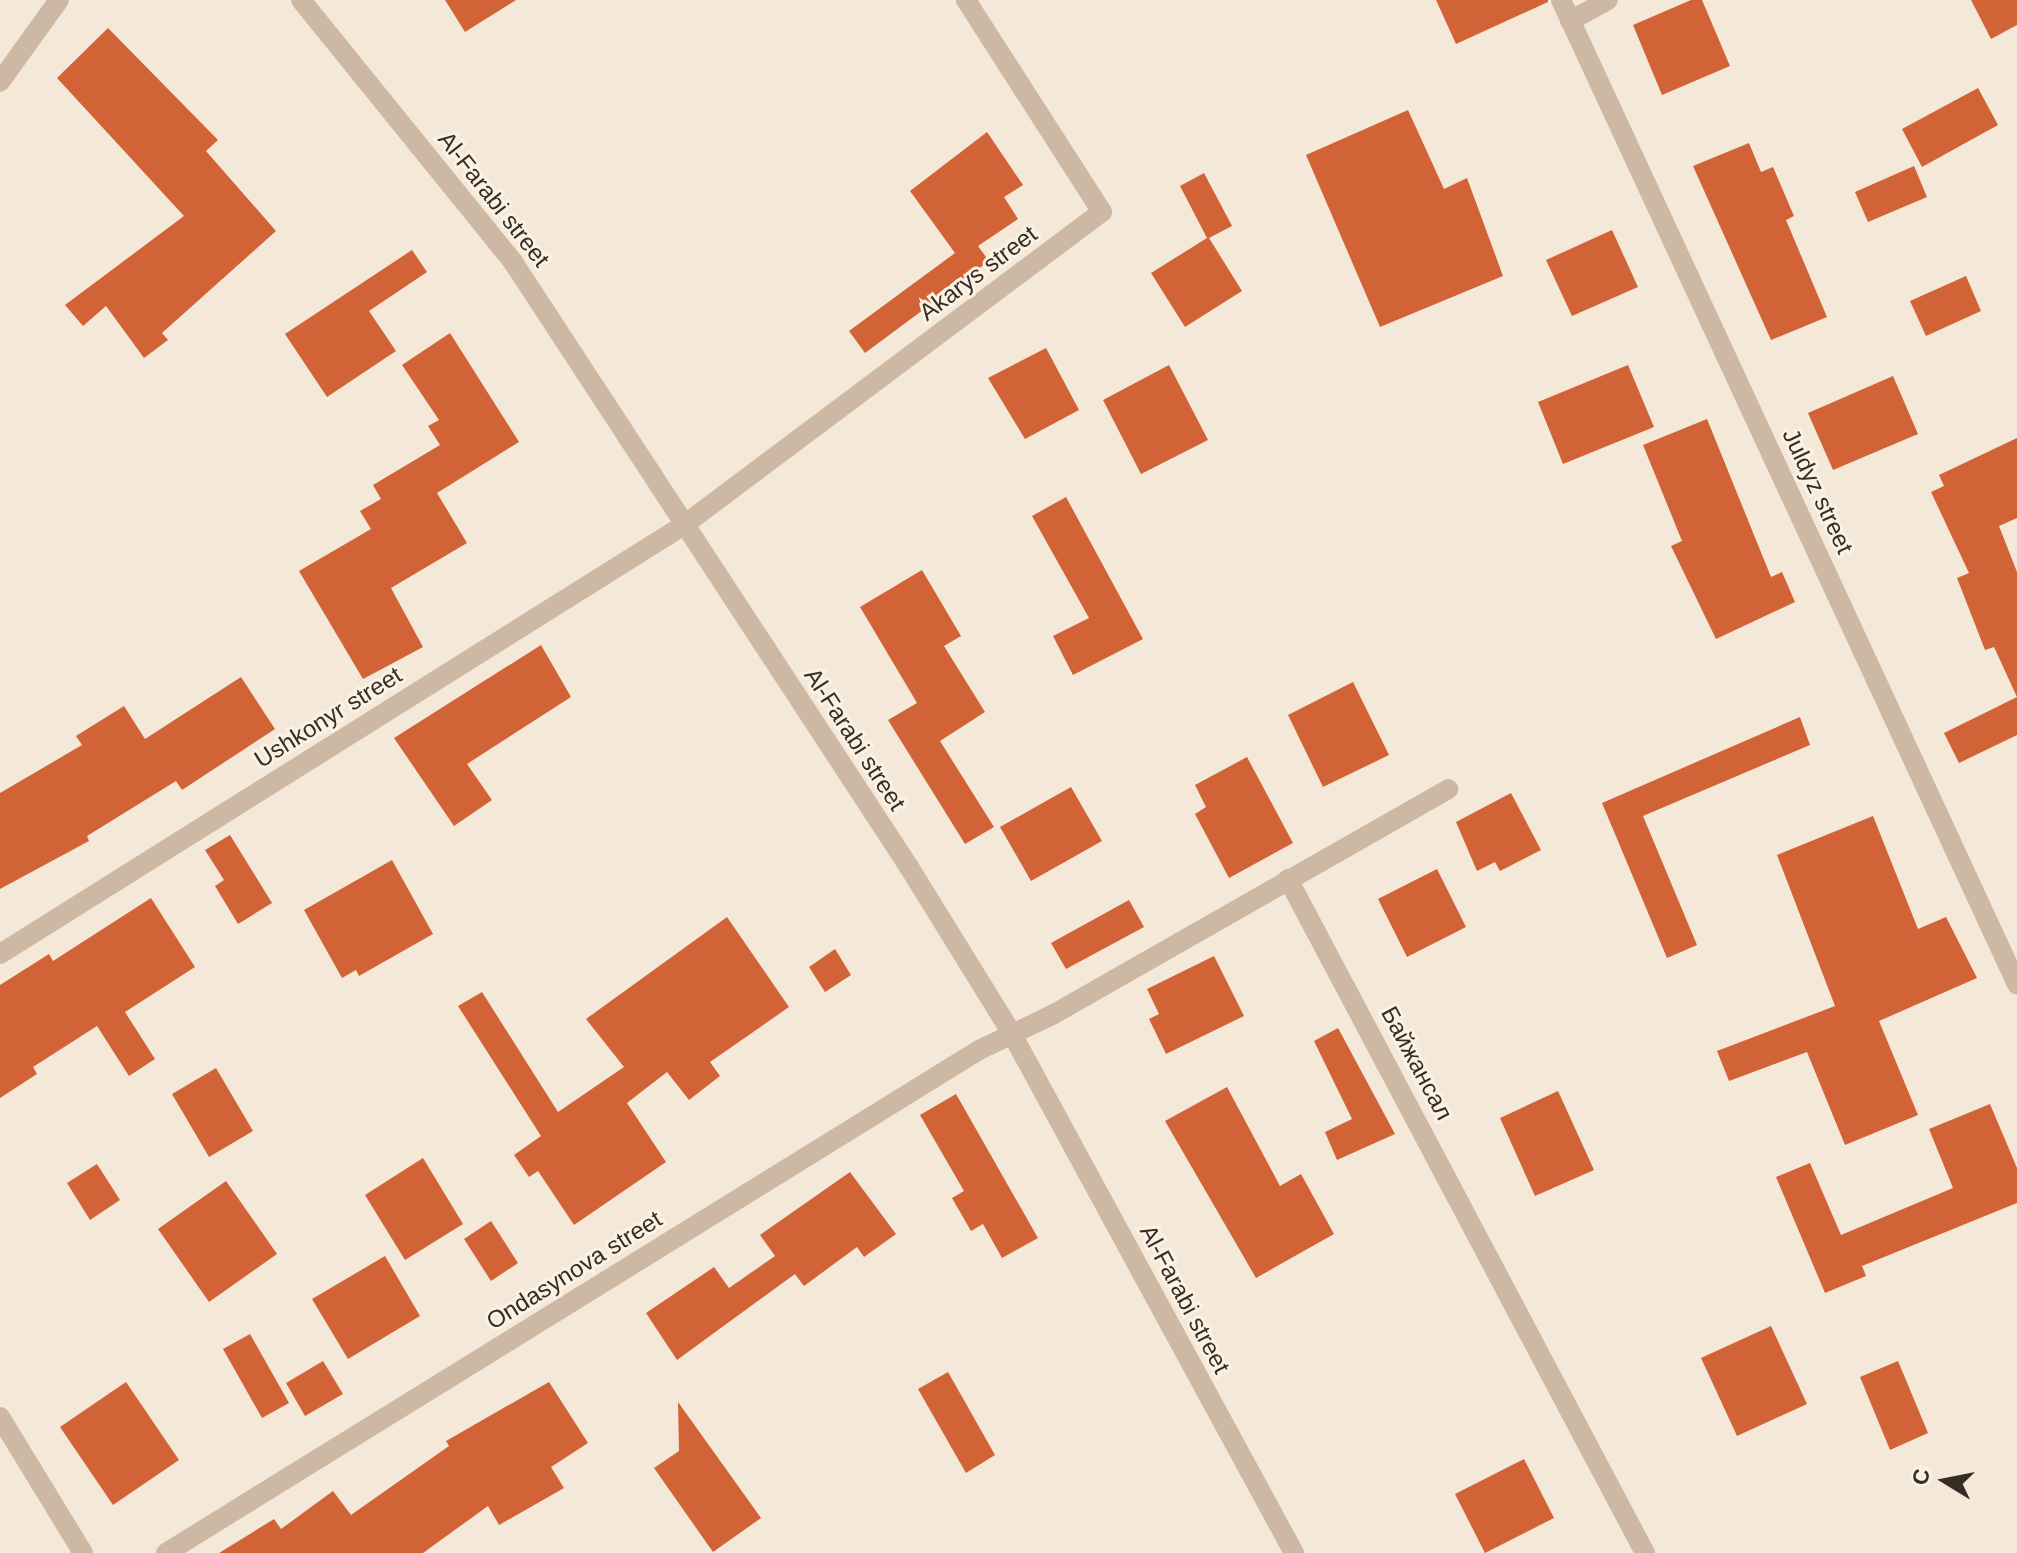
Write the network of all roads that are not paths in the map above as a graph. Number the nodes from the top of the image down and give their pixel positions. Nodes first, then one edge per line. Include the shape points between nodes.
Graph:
1 (59, 0) edge
2 (301, 0) edge
3 (966, 0) edge
4 (1561, 0) edge
5 (1608, 0) edge
6 (1570, 21) junction
7 (0, 82) edge
8 (684, 525) junction
9 (1448, 789) dead end
10 (1288, 879) junction
11 (0, 954) edge
12 (2017, 984) edge
13 (1012, 1034) junction
14 (0, 1417) edge
15 (83, 1553) edge
16 (166, 1553) edge
17 (1294, 1553) edge
18 (1645, 1553) edge

1 - 7 street
2 - 8 street, Al-Farabi street via 513,262
3 - 8 street, Akarys street via 1102,212
4 - 6 street, Juldyz street
5 - 6 street
6 - 12 street, Juldyz street
8 - 11 street, Ushkonyr street
8 - 13 street, Al-Farabi street
9 - 10 street
10 - 13 street
10 - 18 street, Байжансал
13 - 16 street, Ondasynova street
13 - 17 street, Al-Farabi street
14 - 15 street

